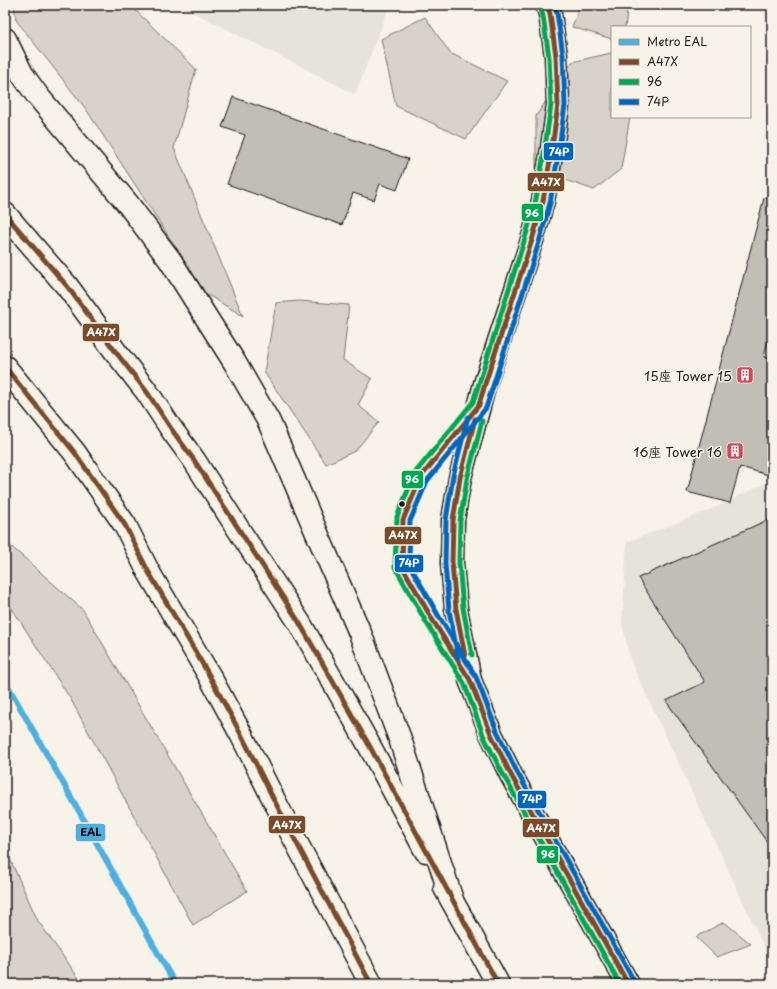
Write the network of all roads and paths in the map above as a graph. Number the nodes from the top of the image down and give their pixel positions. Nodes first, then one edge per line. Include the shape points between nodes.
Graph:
1 (547, 5) edge
2 (5, 39) edge
3 (5, 214) edge
4 (5, 367) edge
5 (452, 900) junction
6 (371, 984) edge
7 (498, 984) edge
8 (628, 984) edge

1 - 8 main road via 556,56 558,105 551,155 543,201 533,237 485,384 460,478 453,520 452,563 456,609 470,680 491,734 511,776
2 - 5 main road via 22,74 37,95 170,260 269,422 357,626 384,696
3 - 5 main road via 66,286 147,392 194,460 323,662
4 - 6 main road via 75,453 125,525 242,736
5 - 7 main road

